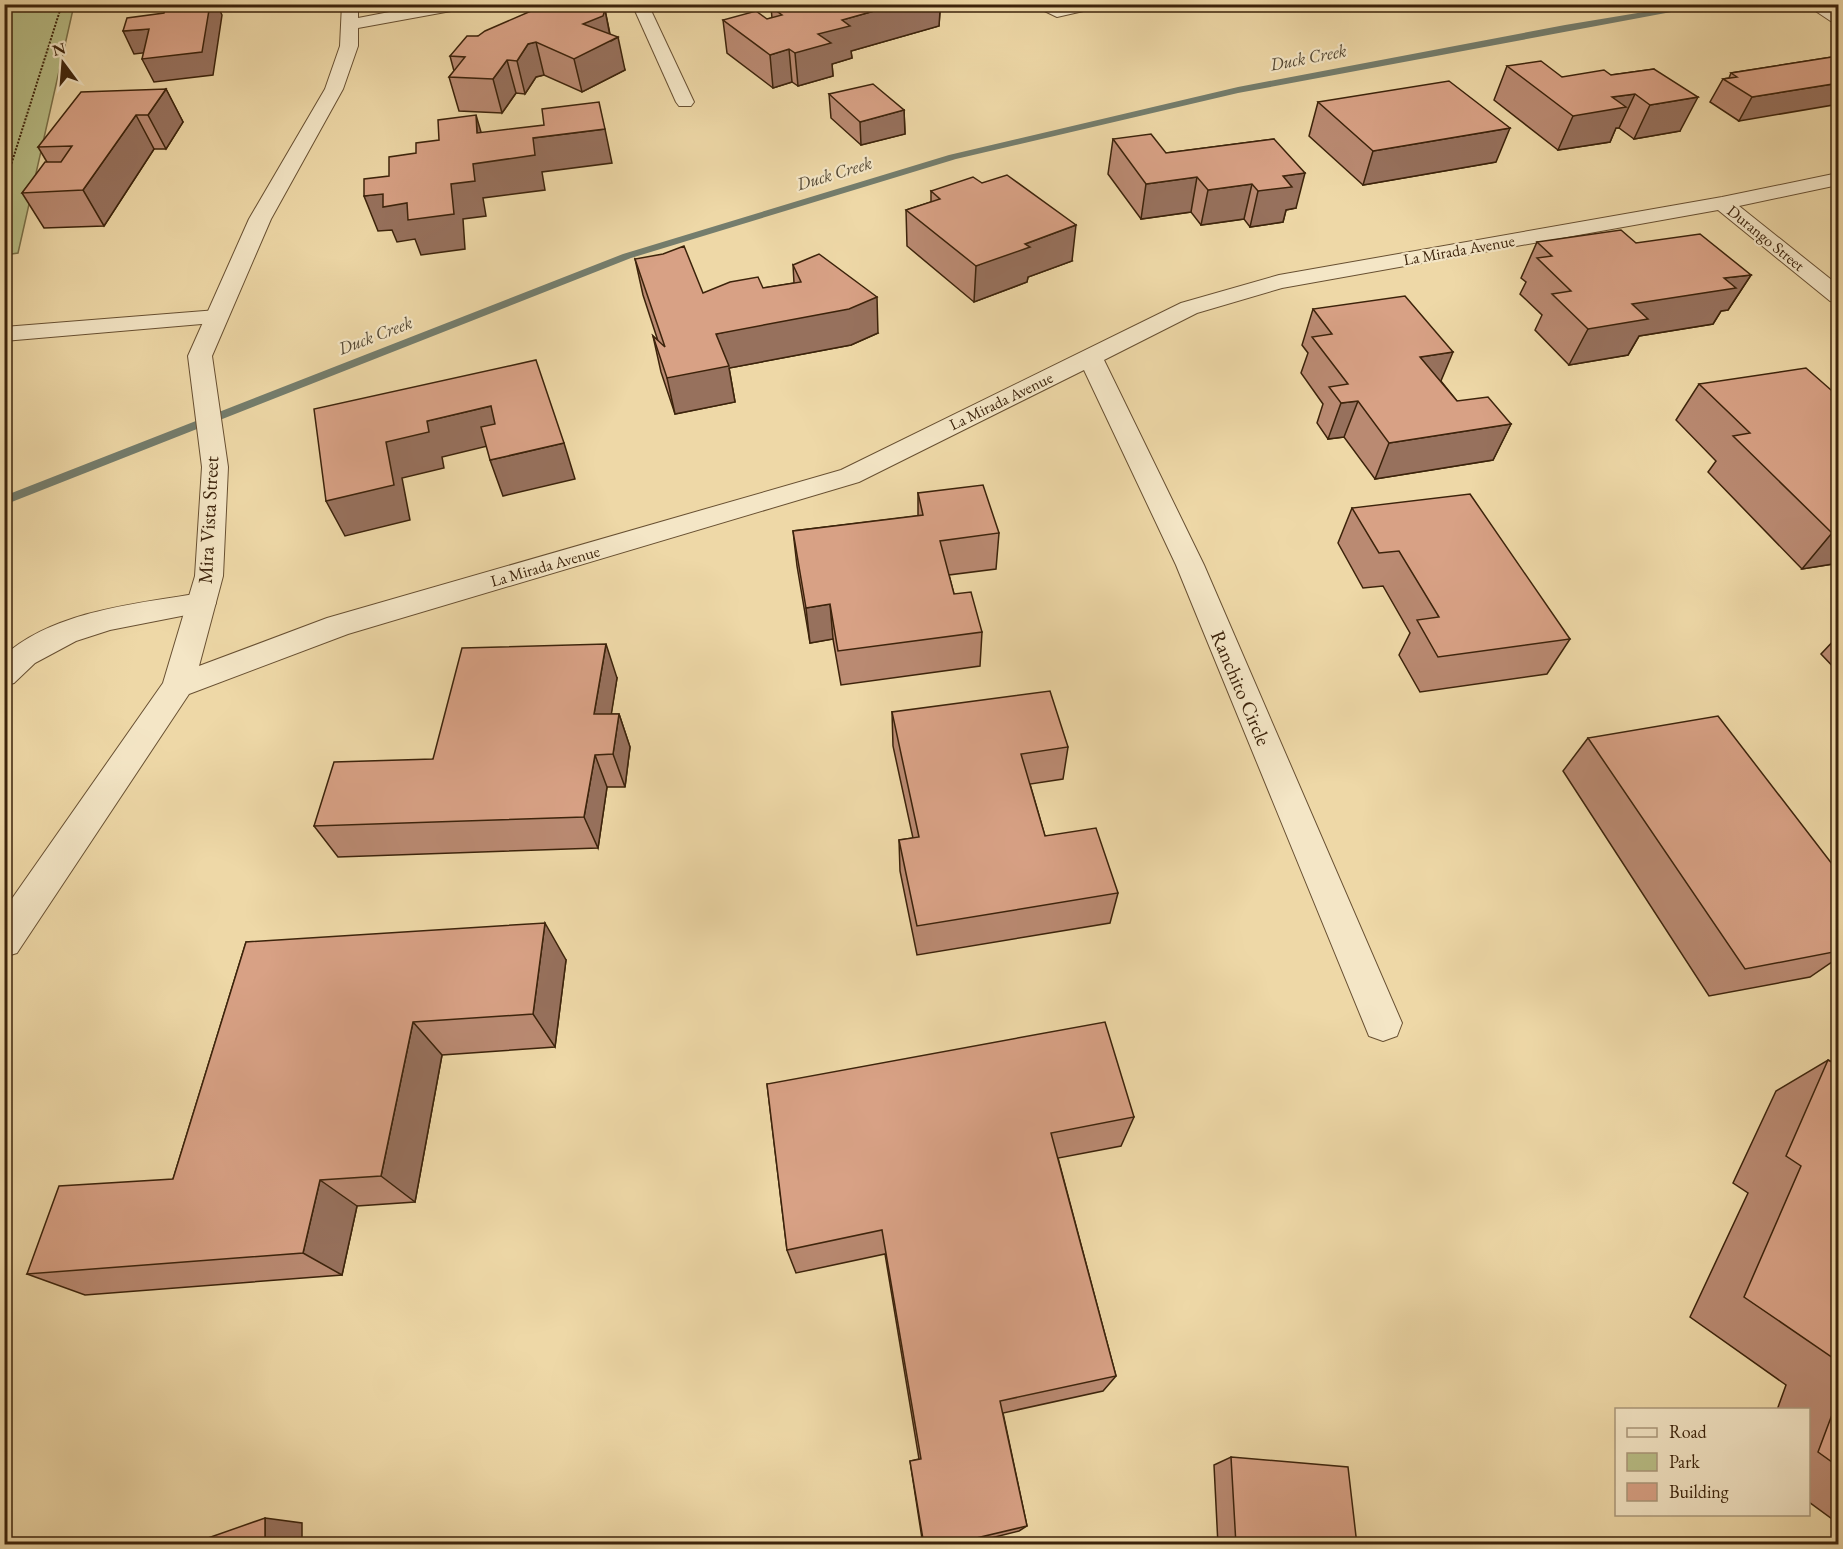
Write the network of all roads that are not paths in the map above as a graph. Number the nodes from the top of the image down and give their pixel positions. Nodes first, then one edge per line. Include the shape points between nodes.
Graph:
1 (462, 4) edge
2 (640, 4) edge
3 (1038, 4) edge
4 (1095, 4) edge
5 (1813, 4) edge
6 (350, 14) edge
7 (1839, 18) edge
8 (685, 102) dead end
9 (1839, 179) edge
10 (1722, 203) junction
11 (1839, 296) edge
12 (217, 317) junction
13 (4, 334) edge
14 (1090, 357) junction
15 (202, 603) junction
16 (4, 675) edge
17 (178, 686) junction
18 (4, 941) edge
19 (1383, 1023) dead end

1 - 6 street
2 - 8 lane
3 - 4 lane via 1057,12
5 - 7 street
6 - 12 street, Mira Vista Street via 349,46 334,89 260,219
9 - 10 street, La Mirada Avenue
10 - 11 street, Durango Street
10 - 14 street, La Mirada Avenue via 1279,282 1190,308
12 - 13 lane
12 - 15 street, Mira Vista Street via 200,356 215,467 209,576
14 - 17 street, La Mirada Avenue via 850,476 338,626
14 - 19 street, Ranchito Circle via 1190,565
15 - 16 lane via 124,616 67,632 25,655
15 - 17 street, Mira Vista Street
17 - 18 street, Mira Vista Street

